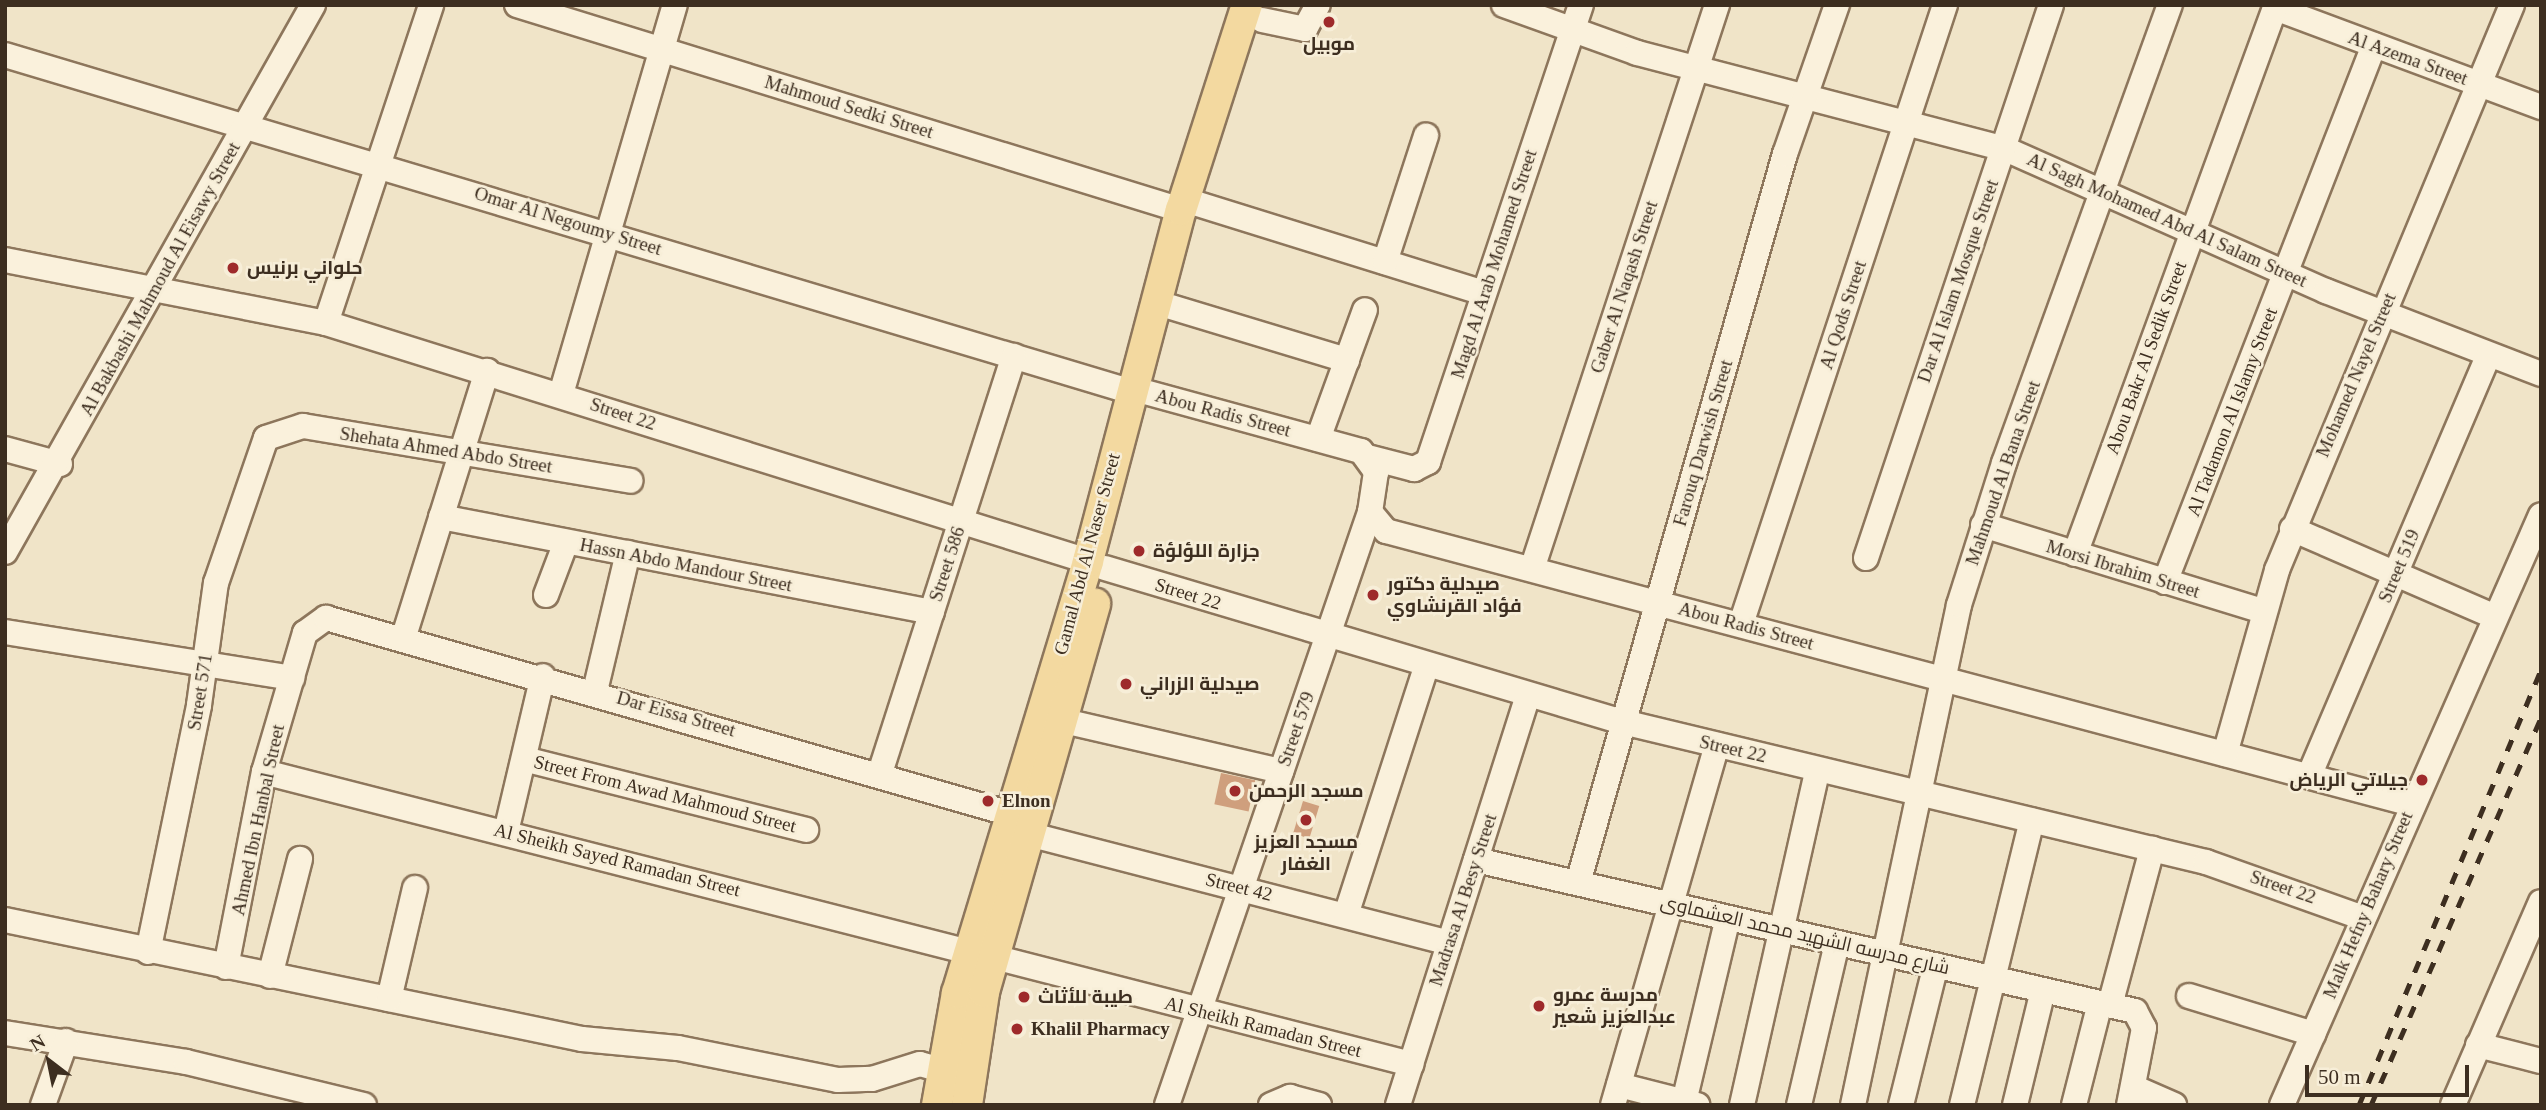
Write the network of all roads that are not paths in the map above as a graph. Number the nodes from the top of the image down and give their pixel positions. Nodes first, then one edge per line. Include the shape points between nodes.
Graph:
1 (313, 5) edge
2 (431, 5) edge
3 (517, 5) edge
4 (674, 5) edge
5 (1318, 5) edge
6 (1504, 5) edge
7 (1717, 5) edge
8 (1837, 5) edge
9 (1945, 5) edge
10 (2051, 5) edge
11 (2170, 5) edge
12 (2512, 5) edge
13 (2275, 7) edge
14 (1253, 9) edge
15 (1577, 16) edge
16 (2374, 45) junction
17 (662, 49) junction
18 (5, 55) edge
19 (1696, 67) junction
20 (2479, 84) junction
21 (1805, 94) junction
22 (2541, 107) edge
23 (1907, 120) junction
24 (244, 125) junction
25 (1426, 136) dead end
26 (2003, 148) junction
27 (379, 164) junction
28 (2106, 189) junction
29 (1190, 205) junction
30 (2193, 229) junction
31 (608, 233) junction
32 (5, 260) edge
33 (1385, 262) junction
34 (2286, 273) junction
35 (153, 292) junction
36 (1484, 293) junction
37 (1171, 307) junction
38 (1365, 310) dead end
39 (2382, 314) junction
40 (326, 323) junction
41 (2490, 355) junction
42 (1014, 356) junction
43 (1347, 360) junction
44 (487, 370) junction
45 (2541, 374) edge
46 (1137, 391) junction
47 (561, 394) junction
48 (265, 438) joint
49 (1318, 439) junction
50 (5, 449) edge
51 (461, 452) junction
52 (1368, 457) junction
53 (60, 464) junction
54 (629, 481) dead end
55 (1370, 512) junction
56 (2541, 515) edge
57 (441, 517) junction
58 (960, 523) junction
59 (1983, 525) junction
60 (2292, 530) junction
61 (566, 541) junction
62 (5, 552) edge
63 (628, 553) junction
64 (2075, 554) junction
65 (1866, 558) dead end
66 (1097, 564) junction
67 (1532, 569) junction
68 (2395, 574) junction
69 (2165, 582) junction
70 (546, 595) dead end
71 (1657, 603) junction
72 (2263, 611) junction
73 (932, 612) junction
74 (2495, 617) junction
75 (340, 618) joint
76 (1741, 624) junction
77 (5, 632) edge
78 (404, 636) junction
79 (1327, 637) junction
80 (205, 664) junction
81 (1426, 668) junction
82 (543, 676) junction
83 (292, 678) junction
84 (1944, 680) junction
85 (595, 691) junction
86 (1528, 696) junction
87 (1064, 721) junction
88 (1623, 722) junction
89 (1717, 745) junction
90 (2225, 754) junction
91 (523, 759) junction
92 (1818, 769) junction
93 (1281, 771) junction
94 (264, 772) junction
95 (880, 773) junction
96 (2309, 776) junction
97 (1920, 794) junction
98 (2412, 804) junction
99 (2032, 820) junction
100 (1020, 824) junction
101 (806, 830) dead end
102 (506, 832) junction
103 (2152, 849) junction
104 (300, 859) dead end
105 (1476, 860) junction
106 (1577, 883) junction
107 (1241, 887) junction
108 (415, 888) dead end
109 (2541, 902) edge
110 (1671, 904) junction
111 (1346, 915) junction
112 (1728, 918) junction
113 (2363, 918) junction
114 (5, 920) edge
115 (1782, 930) junction
116 (1449, 943) junction
117 (1837, 943) junction
118 (148, 952) junction
119 (982, 954) junction
120 (1886, 955) junction
121 (1936, 965) junction
122 (226, 967) junction
123 (270, 976) junction
124 (1993, 979) junction
125 (2043, 990) junction
126 (2189, 996) dead end
127 (389, 999) junction
128 (2105, 1004) junction
129 (1199, 1012) junction
130 (5, 1033) edge
131 (2313, 1034) junction
132 (66, 1041) junction
133 (2478, 1045) junction
134 (2541, 1061) edge
135 (1411, 1064) junction
136 (941, 1070) junction
137 (1616, 1095) edge
138 (2131, 1096) edge
139 (304, 1098) edge
140 (1691, 1103) edge
141 (970, 1104) edge
142 (43, 1105) edge
143 (364, 1105) edge
144 (937, 1105) edge
145 (1167, 1105) edge
146 (1271, 1105) edge
147 (1319, 1105) edge
148 (1398, 1105) edge
149 (1742, 1105) edge
150 (1799, 1105) edge
151 (1853, 1105) edge
152 (1901, 1105) edge
153 (1962, 1105) edge
154 (2015, 1105) edge
155 (2074, 1105) edge
156 (2174, 1105) edge
157 (2282, 1105) edge
158 (2453, 1105) edge

1 - 24 street, Al Bakbashi Mahmoud Al Eisawy Street
2 - 27 street
3 - 17 street, Mahmoud Sedki Street
4 - 17 street
5 - 14 street via 1305,29
6 - 15 street, Al Sagh Mohamed Abd Al Salam Street
7 - 19 street, Gaber Al Naqash Street
8 - 21 street, Farouq Darwish Street
9 - 23 street, Al Qods Street
10 - 26 street, Dar Al Islam Mosque Street
11 - 28 street, Mahmoud Al Bana Street
12 - 20 street, Mohamed Nayel Street
13 - 16 street, Al Azema Street
13 - 30 street, Abou Bakr Al Sedik Street
14 - 29 main road, Gamal Abd Al Naser Street
15 - 19 street, Al Sagh Mohamed Abd Al Salam Street via 1637,53
15 - 36 street, Magd Al Arab Mohamed Street
16 - 20 street, Al Azema Street
16 - 34 street, Al Tadamon Al Islamy Street
17 - 29 street, Mahmoud Sedki Street
17 - 31 street
18 - 24 street, Omar Al Negoumy Street
19 - 21 street, Al Sagh Mohamed Abd Al Salam Street
19 - 67 street, Gaber Al Naqash Street
20 - 22 street, Al Azema Street
20 - 39 street, Mohamed Nayel Street
21 - 23 street, Al Sagh Mohamed Abd Al Salam Street
21 - 71 street, Farouq Darwish Street
23 - 26 street, Al Sagh Mohamed Abd Al Salam Street
23 - 76 street, Al Qods Street
24 - 27 street, Omar Al Negoumy Street
24 - 35 street, Al Bakbashi Mahmoud Al Eisawy Street
25 - 33 street
26 - 28 street, Al Sagh Mohamed Abd Al Salam Street
26 - 65 street, Dar Al Islam Mosque Street
27 - 31 street, Omar Al Negoumy Street
27 - 40 street
28 - 30 street, Al Sagh Mohamed Abd Al Salam Street
28 - 59 street, Mahmoud Al Bana Street
29 - 33 street, Mahmoud Sedki Street
29 - 37 main road, Gamal Abd Al Naser Street
29 - 46 main road, Gamal Abd Al Naser Street
30 - 34 street, Al Sagh Mohamed Abd Al Salam Street
30 - 64 street, Abou Bakr Al Sedik Street
31 - 42 street, Omar Al Negoumy Street
31 - 47 street
32 - 35 street, Street 22
33 - 36 street, Mahmoud Sedki Street
34 - 39 street, Al Sagh Mohamed Abd Al Salam Street
34 - 69 street, Al Tadamon Al Islamy Street
35 - 40 street, Street 22
35 - 53 street, Al Bakbashi Mahmoud Al Eisawy Street
36 - 52 street, Magd Al Arab Mohamed Street via 1428,462 1414,469
37 - 43 street
37 - 46 main road, Gamal Abd Al Naser Street
38 - 43 street
39 - 41 street, Al Sagh Mohamed Abd Al Salam Street
39 - 60 street, Mohamed Nayel Street
40 - 44 street, Street 22
41 - 45 street, Al Sagh Mohamed Abd Al Salam Street
41 - 68 street, Street 519
42 - 46 street, Omar Al Negoumy Street
42 - 58 street, Street 586
43 - 49 street
44 - 47 street, Street 22
44 - 51 street
46 - 49 street, Abou Radis Street
46 - 66 main road, Gamal Abd Al Naser Street
47 - 58 street, Street 22
48 - 51 street, Shehata Ahmed Abdo Street via 303,426
48 - 80 street, Street 571 via 222,561
49 - 52 street, Abou Radis Street
50 - 53 street
51 - 54 street, Shehata Ahmed Abdo Street
51 - 57 street
52 - 55 street via 1377,481
53 - 62 street, Al Bakbashi Mahmoud Al Eisawy Street
55 - 67 street, Abou Radis Street via 1387,531
55 - 79 street, Street 579
56 - 74 street, Malk Hefny Bahary Street
57 - 61 street, Hassn Abdo Mandour Street
57 - 78 street
58 - 66 street, Street 22
58 - 73 street, Street 586
59 - 64 street, Morsi Ibrahim Street
59 - 84 street, Mahmoud Al Bana Street
60 - 68 street
60 - 72 street, Mohamed Nayel Street
61 - 63 street, Hassn Abdo Mandour Street
61 - 70 street
63 - 73 street, Hassn Abdo Mandour Street
63 - 85 street
64 - 69 street, Morsi Ibrahim Street
66 - 79 street, Street 22
66 - 87 main road, Gamal Abd Al Naser Street
66 - 100 main road, Gamal Abd Al Naser Street
67 - 71 street, Abou Radis Street
68 - 74 street
68 - 96 street, Street 519
69 - 72 street, Morsi Ibrahim Street
71 - 76 street, Abou Radis Street
71 - 88 street, Farouq Darwish Street
72 - 90 street, Mohamed Nayel Street
73 - 95 street, Street 586
74 - 98 street, Malk Hefny Bahary Street
75 - 78 street, Dar Eissa Street
75 - 83 street, Ahmed Ibn Hanbal Street via 326,618 305,633
76 - 84 street, Abou Radis Street
77 - 80 street
78 - 82 street, Dar Eissa Street
79 - 81 street, Street 22
79 - 93 street, Street 579
80 - 83 street
80 - 118 street, Street 571
81 - 86 street, Street 22
81 - 111 street
82 - 85 street, Dar Eissa Street
82 - 91 street
83 - 94 street, Ahmed Ibn Hanbal Street
84 - 90 street, Abou Radis Street
84 - 97 street, Mahmoud Al Bana Street
85 - 95 street, Dar Eissa Street
86 - 88 street, Street 22
86 - 105 street, Madrasa Al Besy Street
87 - 93 street
87 - 100 main road, Gamal Abd Al Naser Street
88 - 89 street, Street 22
88 - 106 street, Farouq Darwish Street
89 - 92 street, Street 22
89 - 110 street
90 - 96 street, Abou Radis Street
91 - 101 street, Street From Awad Mahmoud Street
91 - 102 street
92 - 97 street, Street 22
92 - 115 street
93 - 107 street, Street 579
94 - 102 street, Al Sheikh Sayed Ramadan Street
94 - 122 street, Ahmed Ibn Hanbal Street
95 - 100 street, Dar Eissa Street
96 - 98 street, Abou Radis Street
97 - 99 street, Street 22
97 - 120 street, Mahmoud Al Bana Street
98 - 113 street, Malk Hefny Bahary Street
99 - 103 street, Street 22
99 - 124 street
100 - 107 street, Street 42
100 - 119 main road, Gamal Abd Al Naser Street
102 - 119 street, Al Sheikh Sayed Ramadan Street
103 - 113 street, Street 22 via 2259,877
103 - 128 street
104 - 123 street
105 - 106 street, شارع مدرسه الشهيد محمد العشماوى
105 - 116 street, Madrasa Al Besy Street
106 - 110 street, شارع مدرسه الشهيد محمد العشماوى
107 - 111 street, Street 42
107 - 129 street, Street 579
108 - 127 street
109 - 133 street
110 - 112 street, شارع مدرسه الشهيد محمد العشماوى
110 - 137 street
111 - 116 street, Street 42
112 - 115 street, شارع مدرسه الشهيد محمد العشماوى
112 - 140 street
113 - 131 street, Malk Hefny Bahary Street
114 - 118 street
115 - 117 street, شارع مدرسه الشهيد محمد العشماوى
115 - 149 street
116 - 135 street, Madrasa Al Besy Street
117 - 120 street, شارع مدرسه الشهيد محمد العشماوى
117 - 150 street
118 - 122 street
119 - 129 street, Al Sheikh Ramadan Street
119 - 136 main road, Gamal Abd Al Naser Street
119 - 141 main road, Gamal Abd Al Naser Street
120 - 121 street, شارع مدرسه الشهيد محمد العشماوى
120 - 151 street, Mahmoud Al Bana Street
121 - 124 street, شارع مدرسه الشهيد محمد العشماوى
121 - 152 street
122 - 123 street
123 - 127 street
124 - 125 street, شارع مدرسه الشهيد محمد العشماوى
124 - 153 street
125 - 128 street, شارع مدرسه الشهيد محمد العشماوى
125 - 154 street
126 - 131 street
127 - 136 street via 582,1039 678,1048 838,1080 873,1079 920,1064
128 - 138 street, شارع مدرسه الشهيد محمد العشماوى via 2135,1011 2144,1028
128 - 155 street
129 - 135 street, Al Sheikh Ramadan Street
129 - 145 street, Street 579
130 - 132 street
131 - 157 street, Malk Hefny Bahary Street
132 - 139 street
132 - 142 street
133 - 134 street
133 - 158 street
135 - 148 street, Madrasa Al Besy Street
136 - 144 main road, Gamal Abd Al Naser Street
137 - 140 street
138 - 156 street
139 - 143 street
146 - 147 street via 1290,1097

